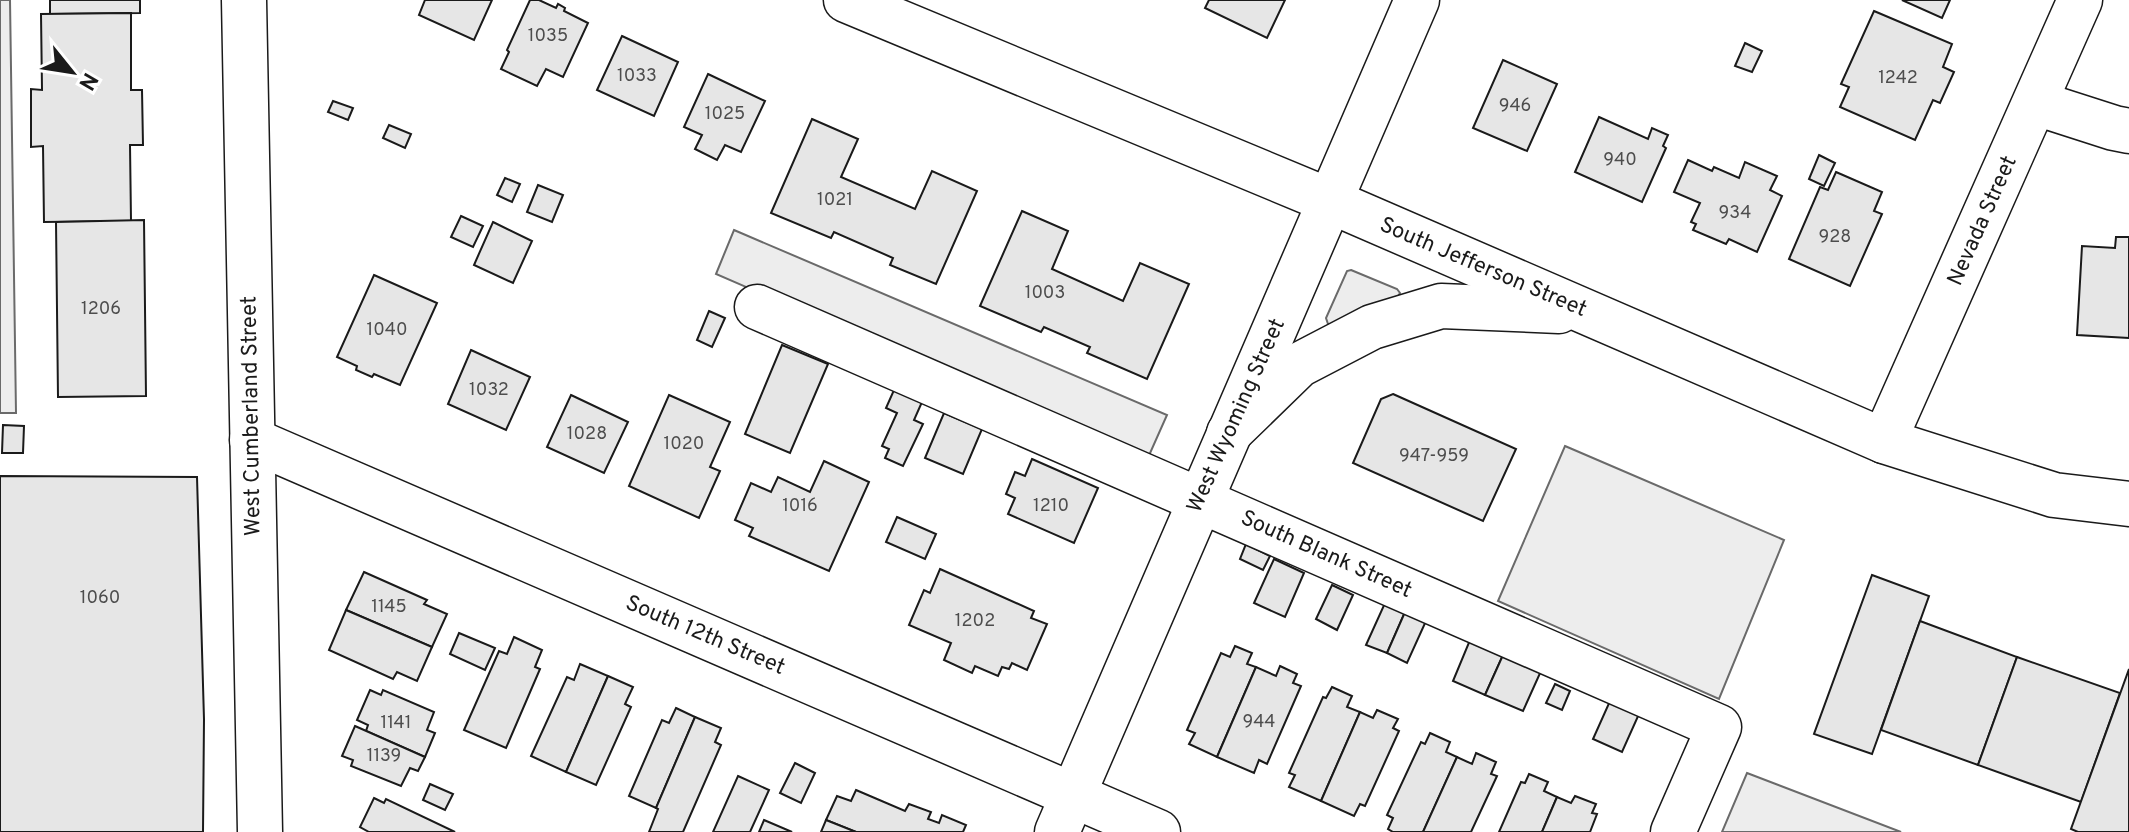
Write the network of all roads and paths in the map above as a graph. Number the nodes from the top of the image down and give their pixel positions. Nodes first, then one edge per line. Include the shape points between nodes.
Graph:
1 (244, 0) edge
2 (846, 0) edge
3 (1417, 0) edge
4 (2080, 0) edge
5 (2036, 103) junction
6 (2129, 131) edge
7 (1330, 201) junction
8 (757, 307) dead end
9 (1586, 312) junction
10 (1229, 433) junction
11 (252, 440) junction
12 (1884, 441) junction
13 (1200, 500) junction
14 (2129, 504) edge
15 (1065, 814) edge
16 (260, 832) edge
17 (1158, 832) edge
18 (1673, 832) edge

1 - 11 street, West Cumberland Street
2 - 7 street, South Jefferson Street
3 - 7 street, West Wyoming Street
4 - 5 street, Nevada Street
5 - 6 street
5 - 12 street, Nevada Street
7 - 9 street, South Jefferson Street
7 - 10 street, West Wyoming Street
8 - 13 street, South Blank Street
9 - 10 street via 1441,306 1372,327 1299,365
9 - 12 street, South Jefferson Street
10 - 13 street, West Wyoming Street
11 - 15 street, South 12th Street
11 - 16 street, West Cumberland Street
12 - 14 street, South Jefferson Street via 2054,495
13 - 15 street, West Wyoming Street
13 - 18 street, South Blank Street via 1719,727
15 - 17 street, South 12th Street

